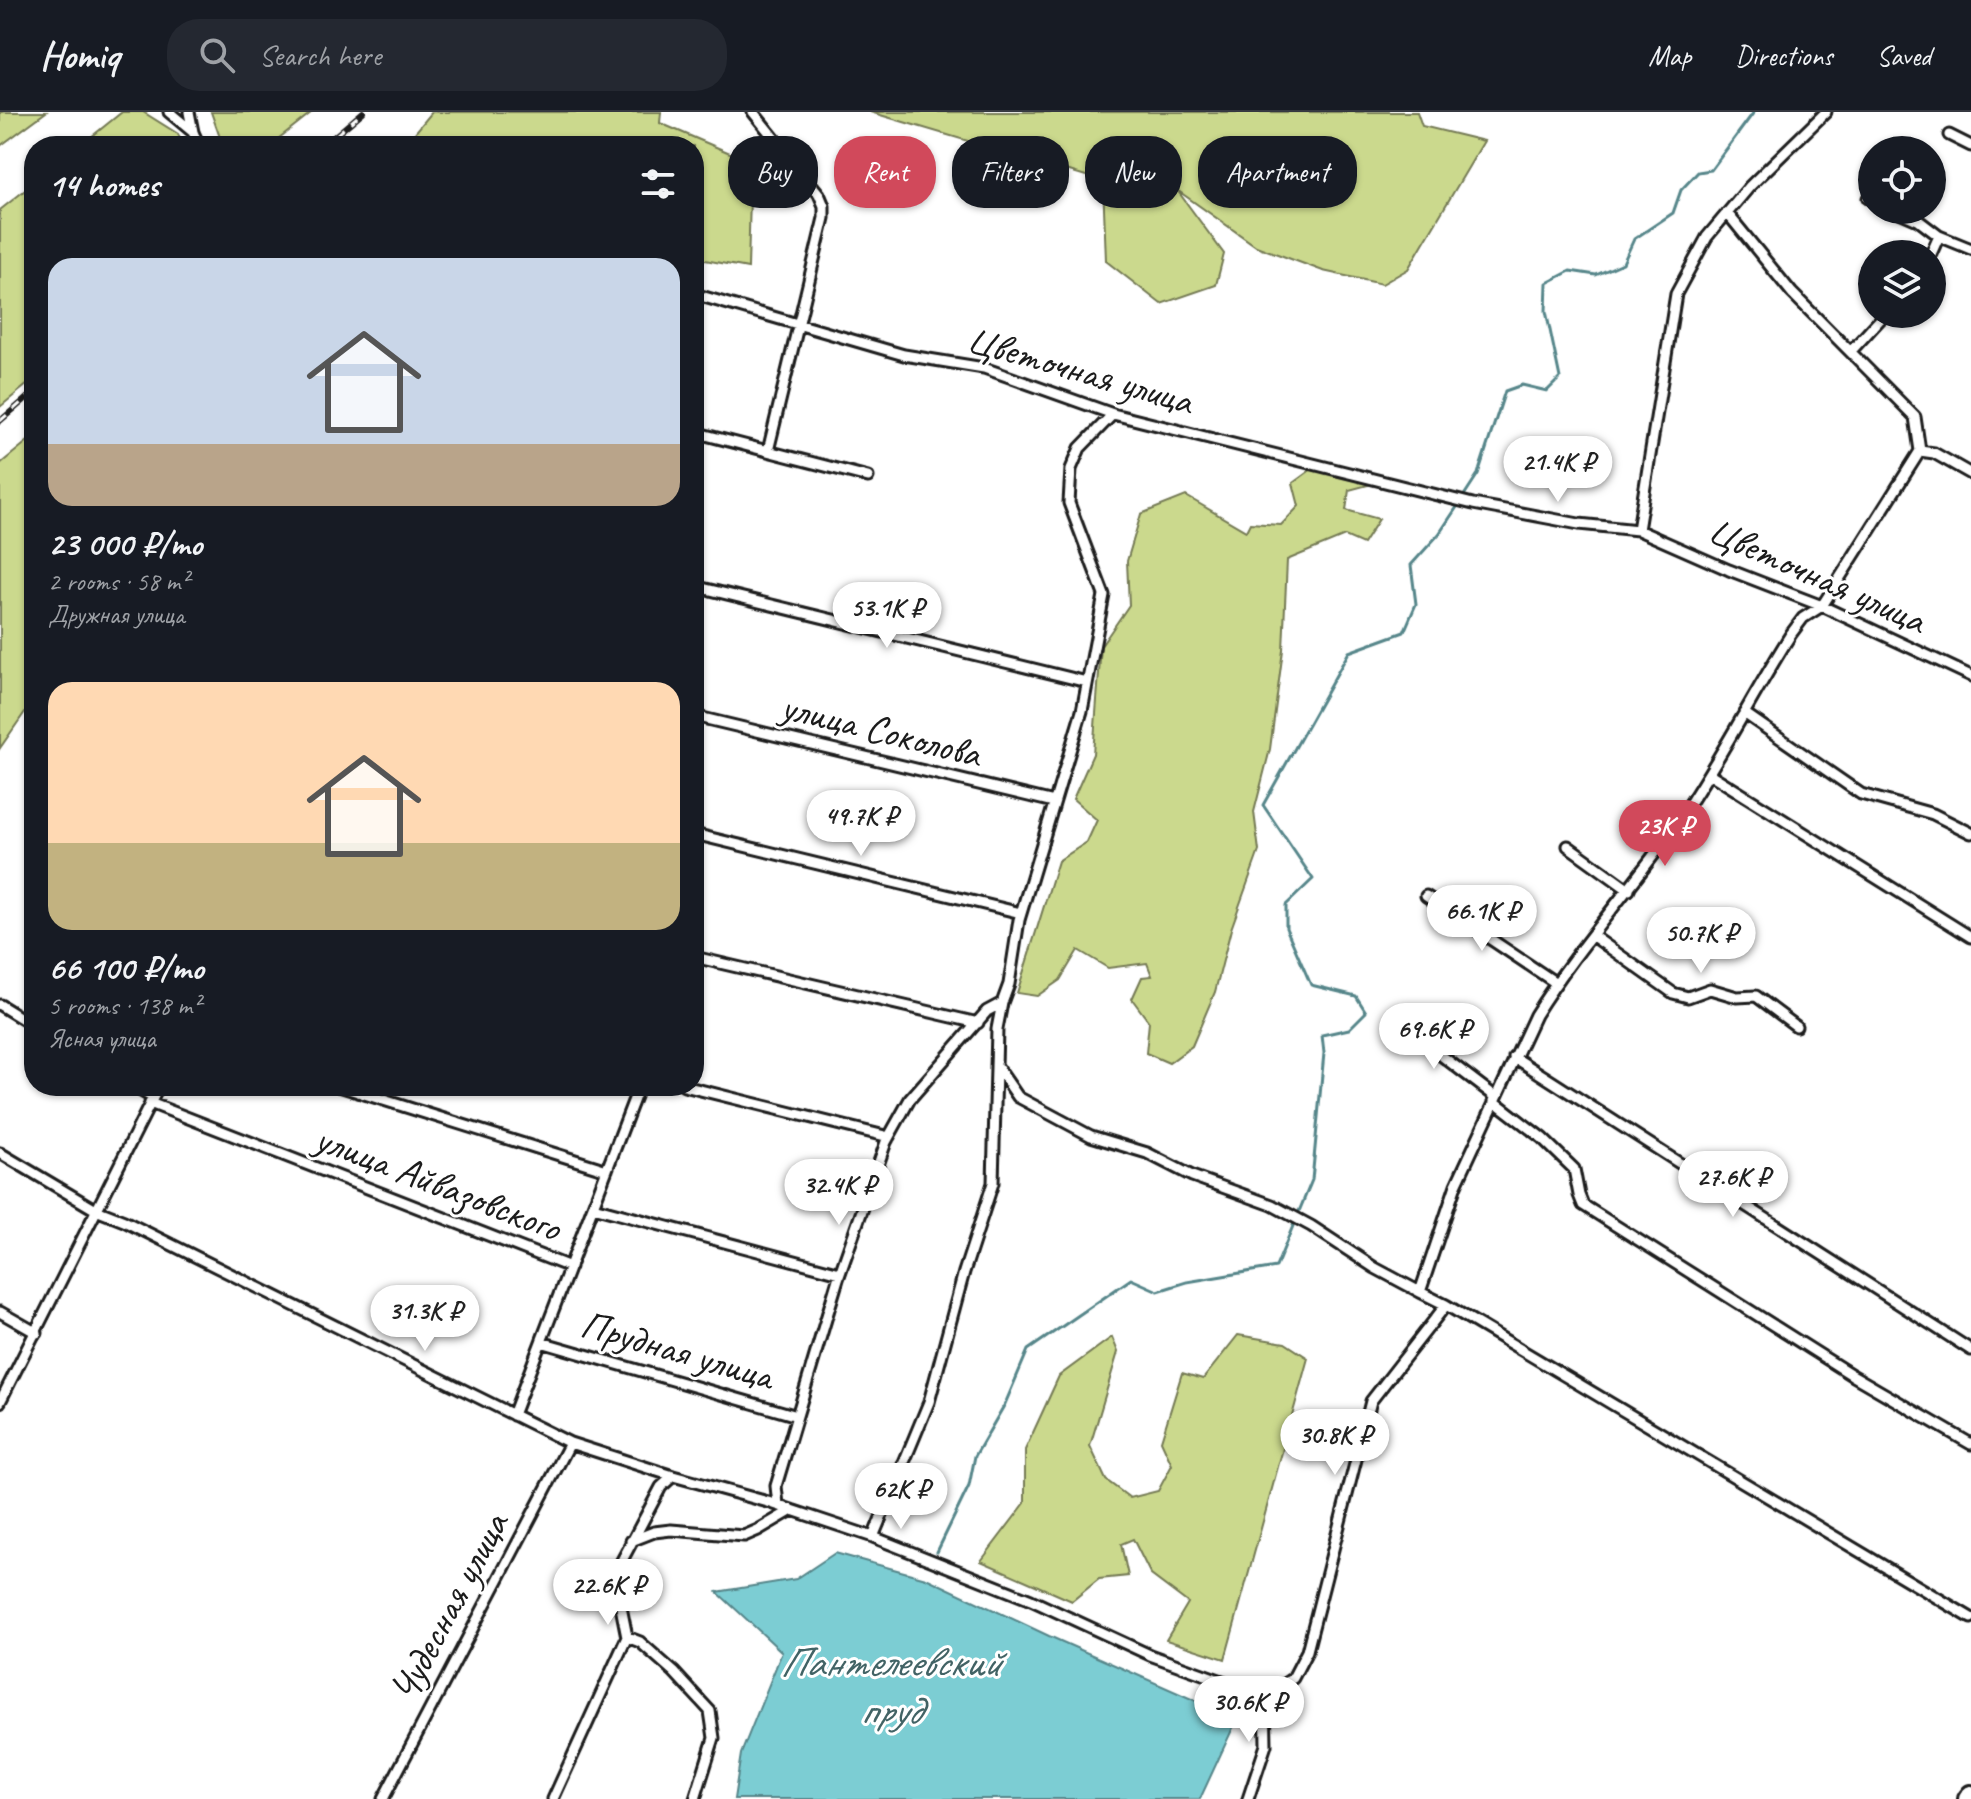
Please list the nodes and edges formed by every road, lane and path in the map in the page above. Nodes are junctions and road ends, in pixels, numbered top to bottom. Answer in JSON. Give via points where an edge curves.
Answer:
{"nodes":[{"id":1,"x":169,"y":112,"type":"edge"},
{"id":2,"x":189,"y":112,"type":"edge"},
{"id":3,"x":753,"y":112,"type":"edge"},
{"id":4,"x":1826,"y":112,"type":"edge"},
{"id":5,"x":193,"y":132,"type":"junction"},
{"id":6,"x":1949,"y":135,"type":"dead end"},
{"id":7,"x":195,"y":136,"type":"edge"},
{"id":8,"x":1971,"y":146,"type":"edge"},
{"id":9,"x":1727,"y":213,"type":"junction"},
{"id":10,"x":1923,"y":224,"type":"edge"},
{"id":11,"x":1939,"y":236,"type":"junction"},
{"id":12,"x":1937,"y":240,"type":"edge"},
{"id":13,"x":1971,"y":249,"type":"edge"},
{"id":14,"x":704,"y":297,"type":"edge"},
{"id":15,"x":798,"y":324,"type":"junction"},
{"id":16,"x":1872,"y":328,"type":"edge"},
{"id":17,"x":1851,"y":351,"type":"junction"},
{"id":18,"x":1113,"y":414,"type":"junction"},
{"id":19,"x":704,"y":435,"type":"edge"},
{"id":20,"x":768,"y":451,"type":"junction"},
{"id":21,"x":1920,"y":451,"type":"junction"},
{"id":22,"x":1971,"y":474,"type":"edge"},
{"id":23,"x":868,"y":477,"type":"dead end"},
{"id":24,"x":1638,"y":530,"type":"junction"},
{"id":25,"x":704,"y":588,"type":"edge"},
{"id":26,"x":1822,"y":606,"type":"junction"},
{"id":27,"x":1971,"y":676,"type":"edge"},
{"id":28,"x":1087,"y":682,"type":"junction"},
{"id":29,"x":1744,"y":713,"type":"junction"},
{"id":30,"x":704,"y":718,"type":"edge"},
{"id":31,"x":1710,"y":774,"type":"junction"},
{"id":32,"x":1054,"y":802,"type":"junction"},
{"id":33,"x":1971,"y":833,"type":"edge"},
{"id":34,"x":704,"y":836,"type":"edge"},
{"id":35,"x":1568,"y":846,"type":"dead end"},
{"id":36,"x":1629,"y":890,"type":"junction"},
{"id":37,"x":1426,"y":896,"type":"dead end"},
{"id":38,"x":1021,"y":913,"type":"junction"},
{"id":39,"x":1593,"y":936,"type":"junction"},
{"id":40,"x":1971,"y":937,"type":"edge"},
{"id":41,"x":704,"y":959,"type":"edge"},
{"id":42,"x":1556,"y":983,"type":"junction"},
{"id":43,"x":1002,"y":1003,"type":"junction"},
{"id":44,"x":0,"y":1005,"type":"edge"},
{"id":45,"x":1392,"y":1018,"type":"dead end"},
{"id":46,"x":24,"y":1020,"type":"edge"},
{"id":47,"x":978,"y":1023,"type":"junction"},
{"id":48,"x":1796,"y":1026,"type":"dead end"},
{"id":49,"x":1514,"y":1057,"type":"junction"},
{"id":50,"x":996,"y":1065,"type":"junction"},
{"id":51,"x":704,"y":1091,"type":"edge"},
{"id":52,"x":146,"y":1096,"type":"edge"},
{"id":53,"x":153,"y":1096,"type":"edge"},
{"id":54,"x":371,"y":1096,"type":"edge"},
{"id":55,"x":635,"y":1096,"type":"edge"},
{"id":56,"x":1495,"y":1099,"type":"junction"},
{"id":57,"x":151,"y":1100,"type":"junction"},
{"id":58,"x":889,"y":1137,"type":"junction"},
{"id":59,"x":0,"y":1153,"type":"edge"},
{"id":60,"x":607,"y":1170,"type":"junction"},
{"id":61,"x":593,"y":1207,"type":"junction"},
{"id":62,"x":96,"y":1210,"type":"junction"},
{"id":63,"x":570,"y":1267,"type":"junction"},
{"id":64,"x":840,"y":1273,"type":"junction"},
{"id":65,"x":1420,"y":1292,"type":"junction"},
{"id":66,"x":1446,"y":1305,"type":"junction"},
{"id":67,"x":0,"y":1312,"type":"edge"},
{"id":68,"x":37,"y":1333,"type":"junction"},
{"id":69,"x":541,"y":1342,"type":"junction"},
{"id":70,"x":1971,"y":1350,"type":"edge"},
{"id":71,"x":0,"y":1402,"type":"edge"},
{"id":72,"x":513,"y":1415,"type":"junction"},
{"id":73,"x":797,"y":1416,"type":"junction"},
{"id":74,"x":570,"y":1443,"type":"junction"},
{"id":75,"x":1971,"y":1444,"type":"edge"},
{"id":76,"x":673,"y":1476,"type":"junction"},
{"id":77,"x":778,"y":1505,"type":"junction"},
{"id":78,"x":792,"y":1510,"type":"junction"},
{"id":79,"x":873,"y":1537,"type":"junction"},
{"id":80,"x":631,"y":1541,"type":"junction"},
{"id":81,"x":1971,"y":1618,"type":"edge"},
{"id":82,"x":627,"y":1637,"type":"junction"},
{"id":83,"x":1265,"y":1691,"type":"junction"},
{"id":84,"x":383,"y":1799,"type":"edge"},
{"id":85,"x":553,"y":1799,"type":"edge"},
{"id":86,"x":695,"y":1799,"type":"edge"},
{"id":87,"x":1248,"y":1799,"type":"edge"}],
"edges":[{"from":1,"to":5,"type":"street"},
{"from":2,"to":5,"type":"street"},
{"from":3,"to":15,"type":"street","via":[[824,206]]},
{"from":4,"to":9,"type":"street"},
{"from":5,"to":7,"type":"street"},
{"from":6,"to":8,"type":"street"},
{"from":9,"to":17,"type":"street","via":[[1792,293]]},
{"from":9,"to":24,"type":"street","via":[[1707,237],[1676,294]]},
{"from":10,"to":11,"type":"street"},
{"from":11,"to":12,"type":"street"},
{"from":11,"to":13,"type":"street"},
{"from":14,"to":15,"type":"street","name":"Цветочная улица"},
{"from":15,"to":18,"type":"street","name":"Цветочная улица","via":[[904,355],[984,368]]},
{"from":15,"to":20,"type":"street"},
{"from":16,"to":17,"type":"street"},
{"from":17,"to":21,"type":"street","via":[[1915,417]]},
{"from":18,"to":24,"type":"street","name":"Цветочная улица","via":[[1473,504]]},
{"from":18,"to":28,"type":"street","via":[[1080,448],[1071,469],[1069,503],[1104,595]]},
{"from":19,"to":20,"type":"street"},
{"from":20,"to":23,"type":"street"},
{"from":21,"to":22,"type":"street"},
{"from":21,"to":26,"type":"street"},
{"from":24,"to":26,"type":"street","name":"Цветочная улица"},
{"from":25,"to":28,"type":"street"},
{"from":26,"to":27,"type":"street","name":"Цветочная улица"},
{"from":26,"to":29,"type":"street","via":[[1791,634]]},
{"from":28,"to":32,"type":"street"},
{"from":29,"to":31,"type":"street"},
{"from":29,"to":33,"type":"street","via":[[1861,794],[1933,814]]},
{"from":30,"to":32,"type":"street","name":"улица Соколова"},
{"from":31,"to":36,"type":"street"},
{"from":31,"to":40,"type":"street"},
{"from":32,"to":38,"type":"street"},
{"from":34,"to":38,"type":"street"},
{"from":35,"to":36,"type":"street"},
{"from":36,"to":39,"type":"street"},
{"from":37,"to":42,"type":"street"},
{"from":38,"to":43,"type":"street"},
{"from":39,"to":42,"type":"street"},
{"from":39,"to":48,"type":"street","via":[[1673,993],[1688,997],[1710,989],[1756,996]]},
{"from":41,"to":47,"type":"street"},
{"from":42,"to":49,"type":"street"},
{"from":43,"to":47,"type":"street"},
{"from":43,"to":50,"type":"street"},
{"from":44,"to":46,"type":"street"},
{"from":45,"to":56,"type":"street"},
{"from":47,"to":58,"type":"street","via":[[910,1099]]},
{"from":49,"to":56,"type":"street"},
{"from":49,"to":70,"type":"street"},
{"from":50,"to":65,"type":"street","via":[[1018,1097],[1091,1136],[1147,1153],[1272,1205]]},
{"from":50,"to":79,"type":"street","via":[[993,1183],[929,1402]]},
{"from":51,"to":58,"type":"street"},
{"from":52,"to":57,"type":"street","name":"улица Айвазовского"},
{"from":53,"to":57,"type":"street"},
{"from":54,"to":60,"type":"street"},
{"from":55,"to":60,"type":"street"},
{"from":56,"to":65,"type":"street","via":[[1456,1185]]},
{"from":56,"to":75,"type":"street","via":[[1574,1169],[1583,1205]]},
{"from":57,"to":62,"type":"street"},
{"from":57,"to":63,"type":"street","name":"улица Айвазовского"},
{"from":58,"to":64,"type":"street"},
{"from":59,"to":62,"type":"street"},
{"from":60,"to":61,"type":"street"},
{"from":61,"to":63,"type":"street"},
{"from":61,"to":64,"type":"street"},
{"from":62,"to":68,"type":"street"},
{"from":62,"to":72,"type":"street"},
{"from":63,"to":69,"type":"street"},
{"from":64,"to":73,"type":"street"},
{"from":65,"to":66,"type":"street"},
{"from":66,"to":81,"type":"street"},
{"from":66,"to":83,"type":"street","via":[[1371,1401],[1307,1651],[1293,1678]]},
{"from":67,"to":68,"type":"street"},
{"from":68,"to":71,"type":"street"},
{"from":69,"to":72,"type":"street"},
{"from":69,"to":73,"type":"street","name":"Прудная улица"},
{"from":72,"to":74,"type":"street"},
{"from":73,"to":77,"type":"street","via":[[776,1486]]},
{"from":74,"to":76,"type":"street"},
{"from":74,"to":84,"type":"street","name":"Чудесная улица"},
{"from":76,"to":77,"type":"street"},
{"from":76,"to":80,"type":"street","via":[[661,1487]]},
{"from":77,"to":78,"type":"street"},
{"from":78,"to":79,"type":"street"},
{"from":78,"to":80,"type":"street","via":[[744,1536],[671,1530]]},
{"from":79,"to":83,"type":"street","via":[[1150,1655]]},
{"from":80,"to":82,"type":"street","via":[[618,1568]]},
{"from":82,"to":85,"type":"street"},
{"from":82,"to":86,"type":"street","via":[[674,1672],[710,1711],[714,1738]]},
{"from":83,"to":87,"type":"street","via":[[1266,1745]]}]}
